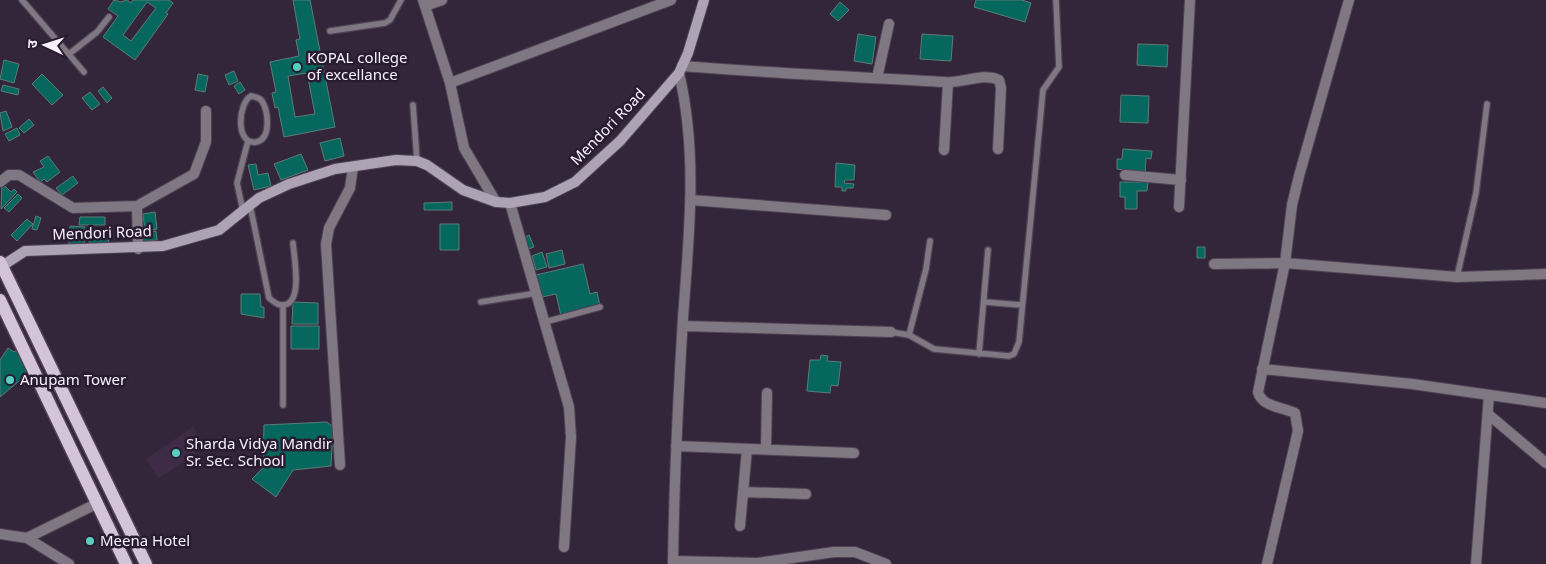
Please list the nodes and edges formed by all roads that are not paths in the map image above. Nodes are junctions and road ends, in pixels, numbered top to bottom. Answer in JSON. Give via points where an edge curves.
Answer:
{"nodes":[{"id":1,"x":22,"y":0,"type":"edge"},
{"id":2,"x":402,"y":0,"type":"edge"},
{"id":3,"x":442,"y":0,"type":"edge"},
{"id":4,"x":671,"y":0,"type":"edge"},
{"id":5,"x":704,"y":0,"type":"edge"},
{"id":6,"x":1056,"y":0,"type":"edge"},
{"id":7,"x":1190,"y":0,"type":"edge"},
{"id":8,"x":1349,"y":0,"type":"edge"},
{"id":9,"x":424,"y":3,"type":"edge"},
{"id":10,"x":109,"y":17,"type":"dead end"},
{"id":11,"x":890,"y":24,"type":"dead end"},
{"id":12,"x":330,"y":31,"type":"dead end"},
{"id":13,"x":69,"y":54,"type":"junction"},
{"id":14,"x":681,"y":69,"type":"junction"},
{"id":15,"x":84,"y":72,"type":"dead end"},
{"id":16,"x":877,"y":78,"type":"junction"},
{"id":17,"x":450,"y":83,"type":"junction"},
{"id":18,"x":948,"y":83,"type":"junction"},
{"id":19,"x":1487,"y":104,"type":"dead end"},
{"id":20,"x":413,"y":105,"type":"dead end"},
{"id":21,"x":206,"y":111,"type":"dead end"},
{"id":22,"x":248,"y":141,"type":"junction"},
{"id":23,"x":998,"y":149,"type":"dead end"},
{"id":24,"x":944,"y":150,"type":"dead end"},
{"id":25,"x":417,"y":161,"type":"junction"},
{"id":26,"x":353,"y":167,"type":"junction"},
{"id":27,"x":1125,"y":176,"type":"dead end"},
{"id":28,"x":1181,"y":180,"type":"junction"},
{"id":29,"x":0,"y":182,"type":"edge"},
{"id":30,"x":691,"y":200,"type":"junction"},
{"id":31,"x":496,"y":202,"type":"junction"},
{"id":32,"x":510,"y":202,"type":"junction"},
{"id":33,"x":137,"y":206,"type":"junction"},
{"id":34,"x":1180,"y":207,"type":"dead end"},
{"id":35,"x":247,"y":208,"type":"junction"},
{"id":36,"x":886,"y":215,"type":"dead end"},
{"id":37,"x":930,"y":241,"type":"dead end"},
{"id":38,"x":293,"y":243,"type":"dead end"},
{"id":39,"x":138,"y":249,"type":"junction"},
{"id":40,"x":988,"y":250,"type":"dead end"},
{"id":41,"x":1285,"y":263,"type":"junction"},
{"id":42,"x":1,"y":264,"type":"edge"},
{"id":43,"x":1214,"y":264,"type":"dead end"},
{"id":44,"x":1546,"y":274,"type":"edge"},
{"id":45,"x":1456,"y":278,"type":"junction"},
{"id":46,"x":536,"y":293,"type":"junction"},
{"id":47,"x":0,"y":300,"type":"edge"},
{"id":48,"x":481,"y":302,"type":"dead end"},
{"id":49,"x":985,"y":302,"type":"junction"},
{"id":50,"x":283,"y":305,"type":"junction"},
{"id":51,"x":1022,"y":305,"type":"junction"},
{"id":52,"x":600,"y":307,"type":"dead end"},
{"id":53,"x":545,"y":322,"type":"junction"},
{"id":54,"x":683,"y":326,"type":"junction"},
{"id":55,"x":891,"y":332,"type":"joint"},
{"id":56,"x":909,"y":335,"type":"junction"},
{"id":57,"x":979,"y":354,"type":"junction"},
{"id":58,"x":1262,"y":369,"type":"junction"},
{"id":59,"x":767,"y":393,"type":"dead end"},
{"id":60,"x":1489,"y":395,"type":"junction"},
{"id":61,"x":1546,"y":403,"type":"edge"},
{"id":62,"x":283,"y":405,"type":"dead end"},
{"id":63,"x":1488,"y":414,"type":"junction"},
{"id":64,"x":86,"y":436,"type":"junction"},
{"id":65,"x":69,"y":446,"type":"junction"},
{"id":66,"x":676,"y":446,"type":"junction"},
{"id":67,"x":747,"y":449,"type":"junction"},
{"id":68,"x":766,"y":450,"type":"junction"},
{"id":69,"x":854,"y":453,"type":"dead end"},
{"id":70,"x":1546,"y":463,"type":"edge"},
{"id":71,"x":340,"y":465,"type":"dead end"},
{"id":72,"x":104,"y":474,"type":"junction"},
{"id":73,"x":86,"y":482,"type":"junction"},
{"id":74,"x":743,"y":492,"type":"junction"},
{"id":75,"x":806,"y":494,"type":"dead end"},
{"id":76,"x":96,"y":504,"type":"junction"},
{"id":77,"x":740,"y":526,"type":"dead end"},
{"id":78,"x":0,"y":534,"type":"edge"},
{"id":79,"x":27,"y":538,"type":"junction"},
{"id":80,"x":564,"y":547,"type":"dead end"},
{"id":81,"x":674,"y":563,"type":"edge"},
{"id":82,"x":69,"y":564,"type":"edge"},
{"id":83,"x":126,"y":564,"type":"edge"},
{"id":84,"x":146,"y":564,"type":"edge"},
{"id":85,"x":886,"y":564,"type":"edge"},
{"id":86,"x":1267,"y":564,"type":"edge"},
{"id":87,"x":1476,"y":564,"type":"edge"}],
"edges":[{"from":1,"to":13,"type":"lane"},
{"from":2,"to":12,"type":"lane","via":[[386,23]]},
{"from":3,"to":9,"type":"street"},
{"from":4,"to":17,"type":"street"},
{"from":5,"to":14,"type":"main road","name":"Mendori Road"},
{"from":6,"to":51,"type":"lane","via":[[1059,67],[1042,90]]},
{"from":7,"to":28,"type":"street"},
{"from":8,"to":41,"type":"street","via":[[1299,176]]},
{"from":9,"to":17,"type":"street"},
{"from":10,"to":13,"type":"lane","via":[[97,32]]},
{"from":11,"to":16,"type":"street"},
{"from":13,"to":15,"type":"lane"},
{"from":14,"to":16,"type":"street"},
{"from":14,"to":30,"type":"street","via":[[689,128]]},
{"from":14,"to":32,"type":"main road","name":"Mendori Road","via":[[620,140],[576,182],[545,197]]},
{"from":16,"to":18,"type":"street"},
{"from":17,"to":31,"type":"street","via":[[464,148]]},
{"from":18,"to":23,"type":"street","via":[[992,76],[999,80]]},
{"from":18,"to":24,"type":"street"},
{"from":19,"to":45,"type":"lane","via":[[1476,193]]},
{"from":20,"to":25,"type":"lane"},
{"from":21,"to":33,"type":"street","via":[[206,142],[194,174]]},
{"from":22,"to":22,"type":"lane","via":[[241,129],[243,104],[251,96],[258,97],[264,109],[266,134],[258,142]]},
{"from":22,"to":35,"type":"lane","via":[[237,183]]},
{"from":25,"to":26,"type":"main road","name":"Mendori Road","via":[[396,160]]},
{"from":25,"to":31,"type":"main road","name":"Mendori Road","via":[[438,171],[463,190]]},
{"from":26,"to":35,"type":"main road","name":"Mendori Road","via":[[323,172],[289,184],[259,198]]},
{"from":26,"to":71,"type":"street","via":[[350,188],[329,228],[326,244]]},
{"from":27,"to":28,"type":"street"},
{"from":28,"to":34,"type":"street"},
{"from":29,"to":33,"type":"street","via":[[9,175],[19,175],[73,208]]},
{"from":30,"to":36,"type":"street"},
{"from":30,"to":54,"type":"street"},
{"from":31,"to":32,"type":"main road","name":"Mendori Road"},
{"from":32,"to":46,"type":"street"},
{"from":33,"to":39,"type":"street"},
{"from":35,"to":39,"type":"main road","name":"Mendori Road","via":[[219,230],[163,246]]},
{"from":35,"to":50,"type":"lane","via":[[270,298],[275,304]]},
{"from":37,"to":56,"type":"lane"},
{"from":38,"to":50,"type":"lane","via":[[296,295],[290,303]]},
{"from":39,"to":42,"type":"main road","name":"Mendori Road","via":[[25,251]]},
{"from":40,"to":49,"type":"lane"},
{"from":41,"to":43,"type":"street"},
{"from":41,"to":45,"type":"street"},
{"from":41,"to":58,"type":"street"},
{"from":42,"to":64,"type":"main road"},
{"from":44,"to":45,"type":"street"},
{"from":46,"to":48,"type":"lane"},
{"from":46,"to":53,"type":"street"},
{"from":47,"to":65,"type":"main road"},
{"from":49,"to":51,"type":"lane"},
{"from":49,"to":57,"type":"lane"},
{"from":50,"to":62,"type":"lane"},
{"from":51,"to":57,"type":"lane","via":[[1018,348],[1014,354]]},
{"from":52,"to":53,"type":"lane"},
{"from":53,"to":80,"type":"street","via":[[571,420]]},
{"from":54,"to":55,"type":"street"},
{"from":54,"to":66,"type":"street"},
{"from":55,"to":56,"type":"lane"},
{"from":56,"to":57,"type":"lane","via":[[934,348]]},
{"from":58,"to":60,"type":"street"},
{"from":58,"to":86,"type":"street","via":[[1260,398],[1295,413],[1298,421]]},
{"from":59,"to":68,"type":"street"},
{"from":60,"to":61,"type":"street"},
{"from":60,"to":63,"type":"street"},
{"from":63,"to":70,"type":"street"},
{"from":63,"to":87,"type":"street"},
{"from":64,"to":65,"type":"main road"},
{"from":64,"to":72,"type":"main road"},
{"from":65,"to":73,"type":"main road"},
{"from":66,"to":67,"type":"street"},
{"from":66,"to":81,"type":"street"},
{"from":67,"to":68,"type":"street"},
{"from":67,"to":74,"type":"street"},
{"from":68,"to":69,"type":"street"},
{"from":72,"to":73,"type":"main road"},
{"from":72,"to":84,"type":"main road"},
{"from":73,"to":76,"type":"main road"},
{"from":74,"to":75,"type":"street"},
{"from":74,"to":77,"type":"street"},
{"from":76,"to":79,"type":"street"},
{"from":76,"to":83,"type":"main road"},
{"from":78,"to":79,"type":"street"},
{"from":79,"to":82,"type":"street"},
{"from":81,"to":85,"type":"street","via":[[758,563],[855,552]]}]}
